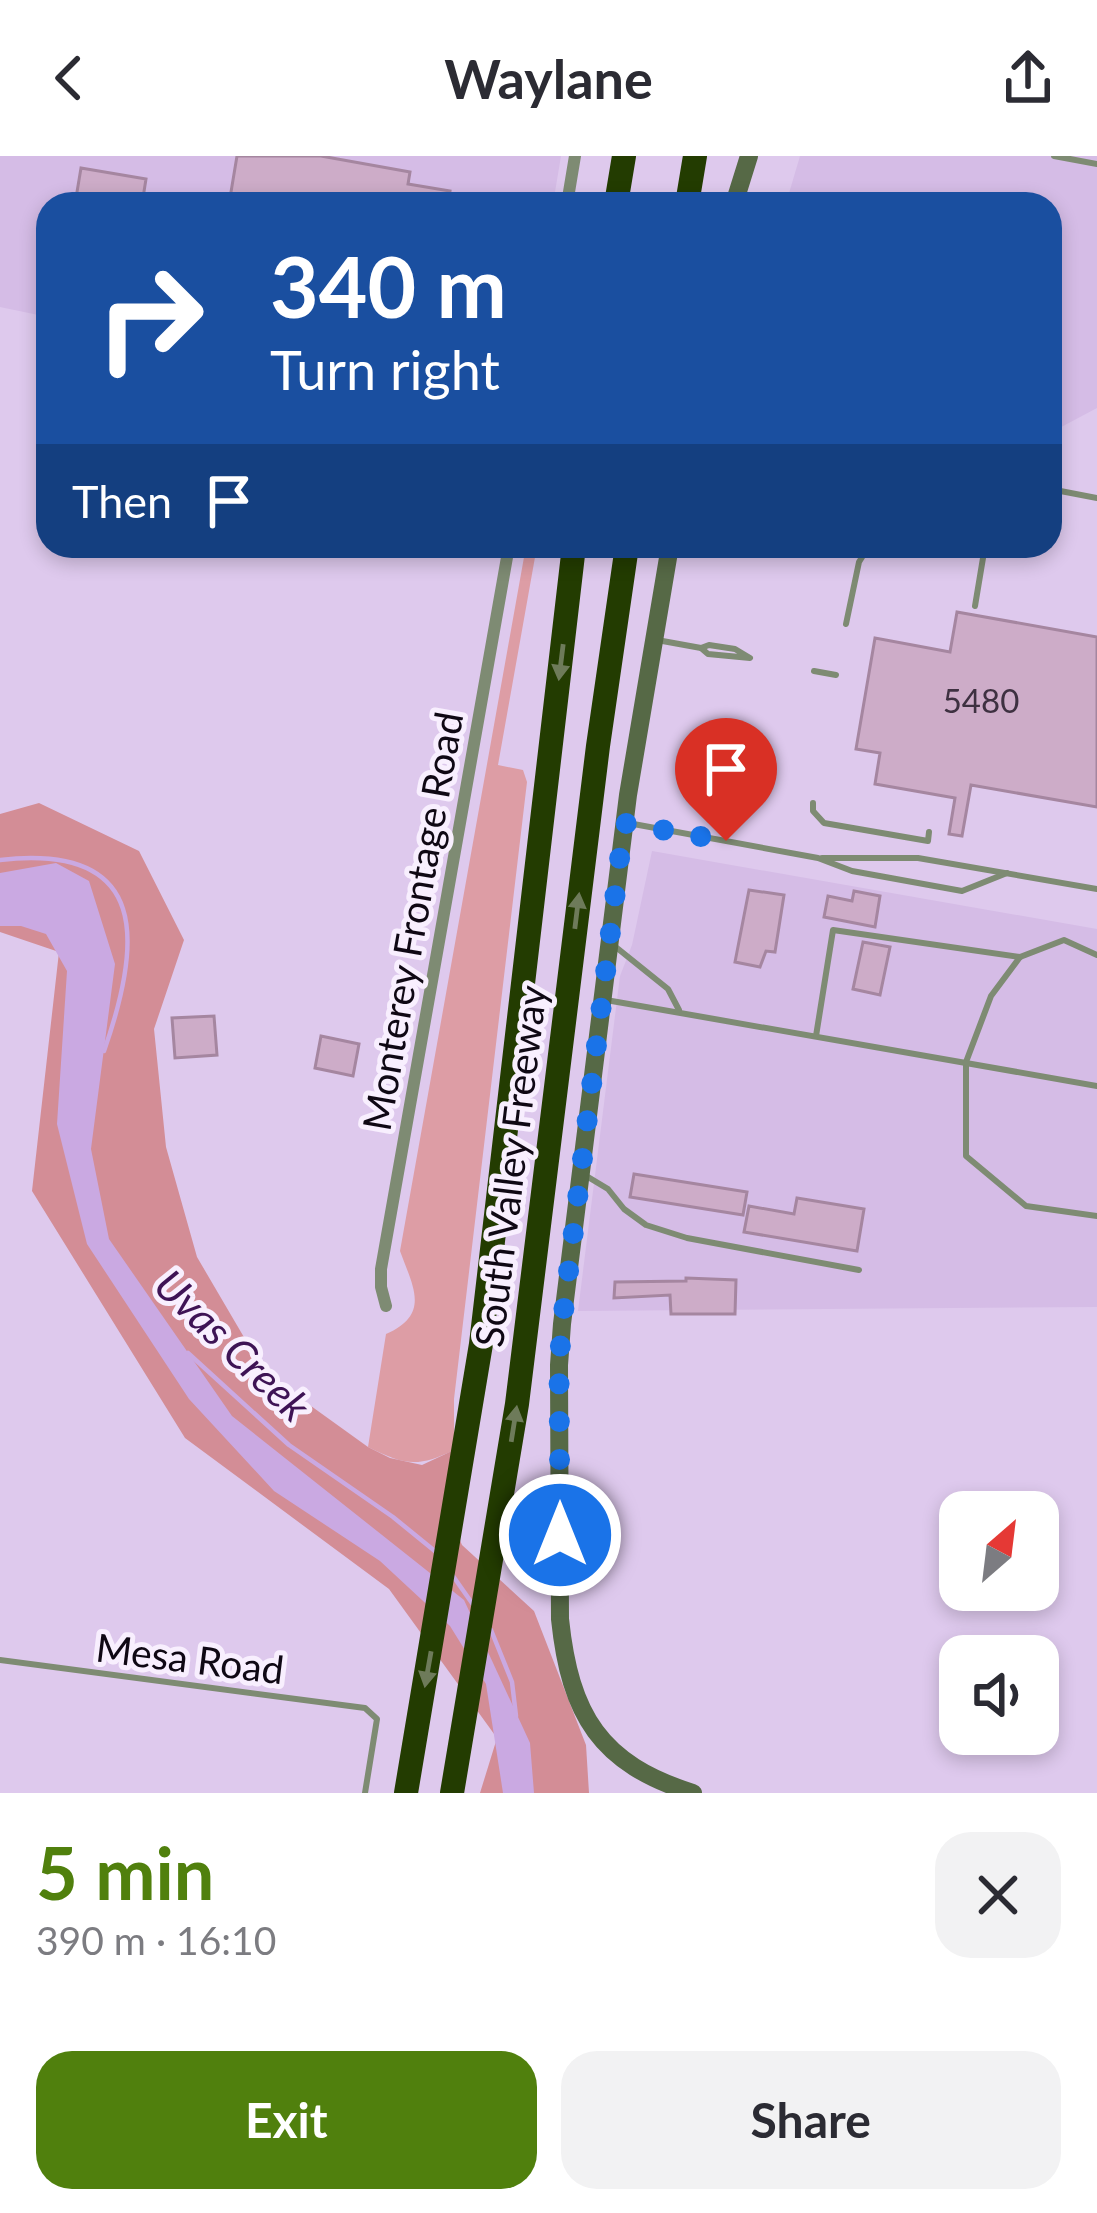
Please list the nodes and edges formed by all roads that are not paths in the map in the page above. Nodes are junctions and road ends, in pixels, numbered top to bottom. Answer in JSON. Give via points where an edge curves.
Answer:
{"nodes":[{"id":1,"x":575,"y":156,"type":"edge"},
{"id":2,"x":624,"y":156,"type":"edge"},
{"id":3,"x":695,"y":156,"type":"edge"},
{"id":4,"x":749,"y":156,"type":"edge"},
{"id":5,"x":1054,"y":156,"type":"edge"},
{"id":6,"x":1097,"y":164,"type":"edge"},
{"id":7,"x":569,"y":192,"type":"edge"},
{"id":8,"x":618,"y":192,"type":"edge"},
{"id":9,"x":689,"y":192,"type":"edge"},
{"id":10,"x":738,"y":192,"type":"edge"},
{"id":11,"x":1062,"y":491,"type":"edge"},
{"id":12,"x":1097,"y":498,"type":"edge"},
{"id":13,"x":507,"y":558,"type":"edge"},
{"id":14,"x":573,"y":558,"type":"edge"},
{"id":15,"x":625,"y":558,"type":"edge"},
{"id":16,"x":668,"y":558,"type":"edge"},
{"id":17,"x":862,"y":558,"type":"edge"},
{"id":18,"x":983,"y":558,"type":"edge"},
{"id":19,"x":975,"y":606,"type":"dead end"},
{"id":20,"x":846,"y":624,"type":"dead end"},
{"id":21,"x":653,"y":640,"type":"junction"},
{"id":22,"x":700,"y":648,"type":"junction"},
{"id":23,"x":814,"y":671,"type":"dead end"},
{"id":24,"x":836,"y":675,"type":"dead end"},
{"id":25,"x":813,"y":803,"type":"dead end"},
{"id":26,"x":624,"y":823,"type":"junction"},
{"id":27,"x":929,"y":832,"type":"dead end"},
{"id":28,"x":818,"y":858,"type":"junction"},
{"id":29,"x":1006,"y":873,"type":"junction"},
{"id":30,"x":1097,"y":889,"type":"edge"},
{"id":31,"x":609,"y":942,"type":"junction"},
{"id":32,"x":1097,"y":955,"type":"edge"},
{"id":33,"x":1020,"y":957,"type":"junction"},
{"id":34,"x":602,"y":1000,"type":"junction"},
{"id":35,"x":680,"y":1012,"type":"junction"},
{"id":36,"x":816,"y":1036,"type":"junction"},
{"id":37,"x":966,"y":1062,"type":"junction"},
{"id":38,"x":1097,"y":1086,"type":"edge"},
{"id":39,"x":580,"y":1172,"type":"junction"},
{"id":40,"x":1097,"y":1216,"type":"edge"},
{"id":41,"x":859,"y":1270,"type":"dead end"},
{"id":42,"x":386,"y":1306,"type":"dead end"},
{"id":43,"x":0,"y":1660,"type":"edge"},
{"id":44,"x":365,"y":1793,"type":"edge"},
{"id":45,"x":406,"y":1793,"type":"edge"},
{"id":46,"x":452,"y":1793,"type":"edge"},
{"id":47,"x":693,"y":1793,"type":"edge"}],
"edges":[{"from":1,"to":7,"type":"street"},
{"from":2,"to":8,"type":"highway"},
{"from":3,"to":9,"type":"highway"},
{"from":4,"to":10,"type":"main road"},
{"from":5,"to":6,"type":"lane"},
{"from":11,"to":12,"type":"lane"},
{"from":13,"to":42,"type":"street","name":"Monterey Frontage Road","via":[[381,1269]]},
{"from":14,"to":45,"type":"highway","name":"South Valley Freeway","one_way":true,"via":[[481,1343]]},
{"from":46,"to":15,"type":"highway","name":"South Valley Freeway","one_way":true,"via":[[520,1383]]},
{"from":16,"to":21,"type":"main road"},
{"from":17,"to":20,"type":"lane"},
{"from":18,"to":19,"type":"lane"},
{"from":21,"to":22,"type":"lane"},
{"from":21,"to":26,"type":"main road"},
{"from":22,"to":22,"type":"lane","via":[[707,654],[750,658],[735,649]]},
{"from":23,"to":24,"type":"lane"},
{"from":25,"to":27,"type":"lane","via":[[824,823],[928,842]]},
{"from":26,"to":28,"type":"lane"},
{"from":26,"to":31,"type":"main road"},
{"from":28,"to":29,"type":"lane","via":[[918,857]]},
{"from":28,"to":29,"type":"lane","via":[[852,872],[962,891]]},
{"from":29,"to":30,"type":"lane"},
{"from":31,"to":34,"type":"main road"},
{"from":31,"to":35,"type":"lane","via":[[668,989]]},
{"from":32,"to":33,"type":"lane","via":[[1064,940]]},
{"from":33,"to":36,"type":"lane","via":[[833,930]]},
{"from":33,"to":37,"type":"lane","via":[[991,996]]},
{"from":34,"to":35,"type":"lane"},
{"from":34,"to":39,"type":"main road"},
{"from":35,"to":36,"type":"lane"},
{"from":36,"to":37,"type":"lane"},
{"from":37,"to":38,"type":"lane"},
{"from":37,"to":40,"type":"lane","via":[[966,1156],[1026,1206]]},
{"from":39,"to":41,"type":"lane","via":[[646,1225]]},
{"from":39,"to":47,"type":"main road","via":[[559,1365],[563,1650],[580,1707],[605,1747],[646,1776]]},
{"from":43,"to":44,"type":"lane","name":"Mesa Road","via":[[372,1711]]}]}
